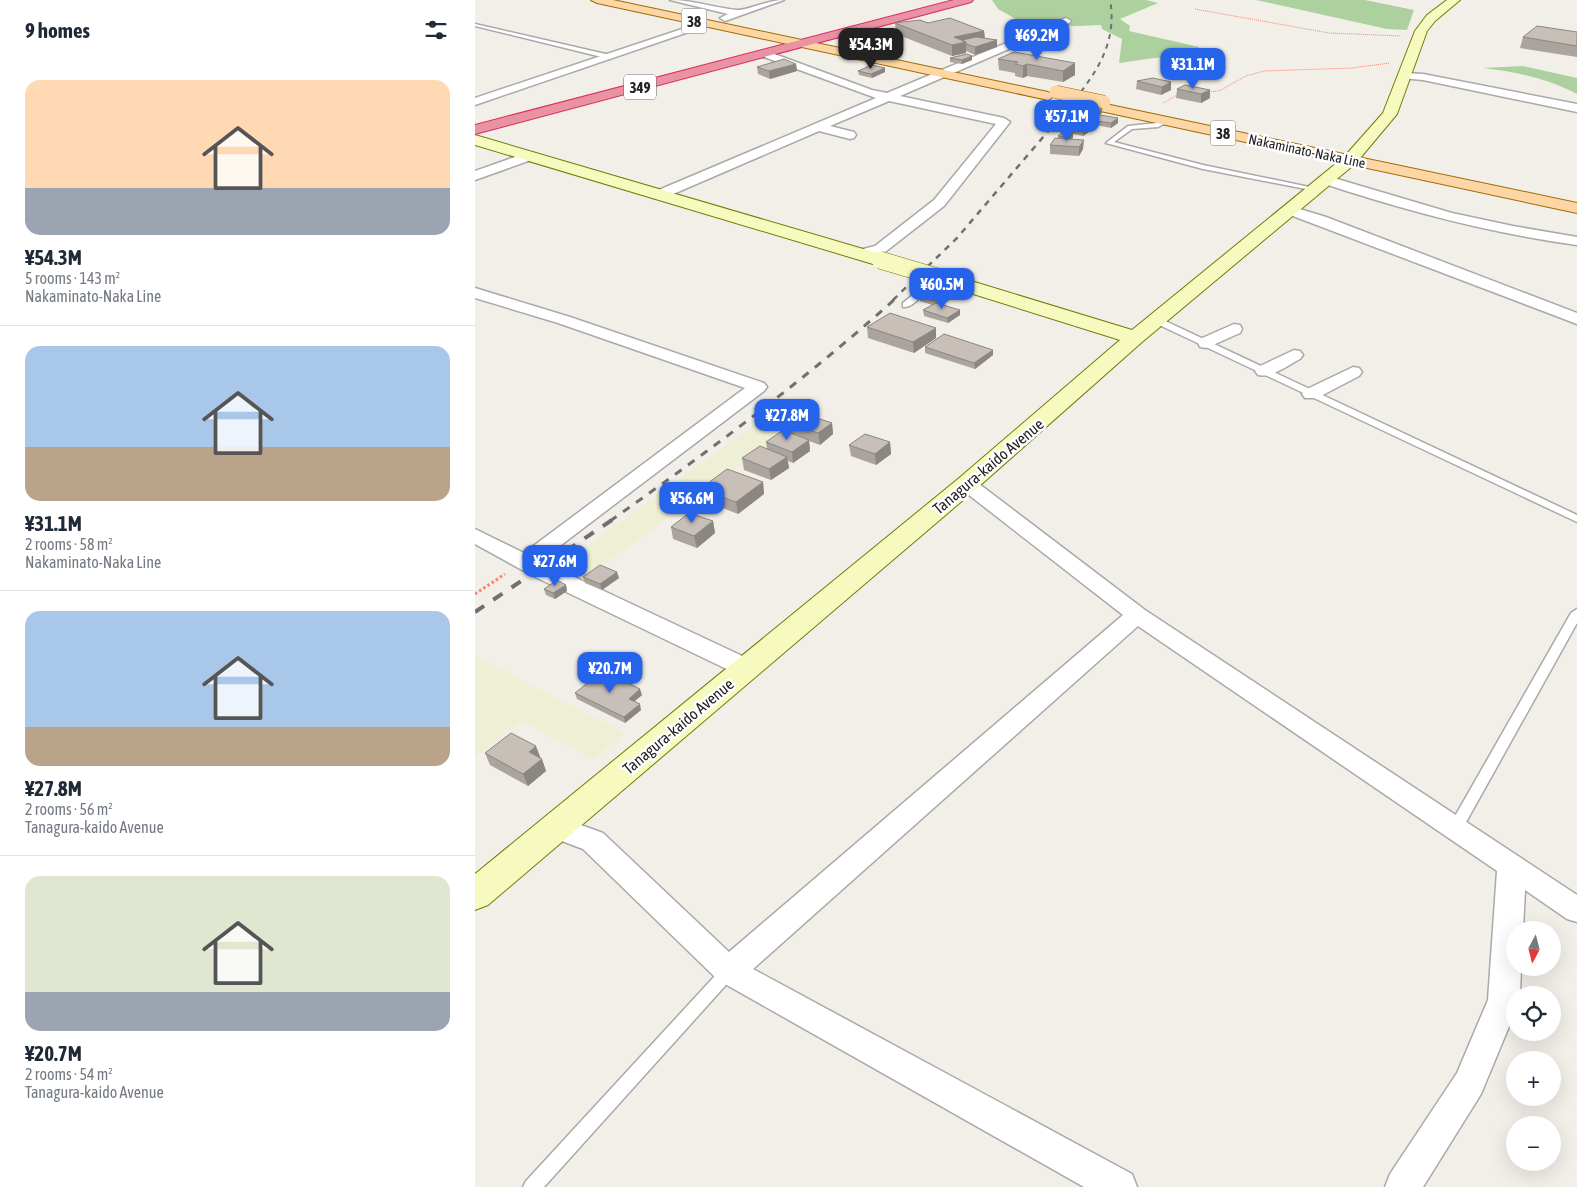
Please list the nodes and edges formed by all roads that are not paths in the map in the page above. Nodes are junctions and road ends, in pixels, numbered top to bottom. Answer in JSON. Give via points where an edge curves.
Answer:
{"nodes":[{"id":1,"x":597,"y":0,"type":"edge"},
{"id":2,"x":620,"y":0,"type":"edge"},
{"id":3,"x":675,"y":0,"type":"edge"},
{"id":4,"x":779,"y":0,"type":"edge"},
{"id":5,"x":950,"y":0,"type":"edge"},
{"id":6,"x":967,"y":0,"type":"edge"},
{"id":7,"x":1454,"y":0,"type":"edge"},
{"id":8,"x":739,"y":13,"type":"junction"},
{"id":9,"x":1066,"y":21,"type":"dead end"},
{"id":10,"x":712,"y":22,"type":"junction"},
{"id":11,"x":475,"y":25,"type":"edge"},
{"id":12,"x":799,"y":41,"type":"junction"},
{"id":13,"x":818,"y":41,"type":"junction"},
{"id":14,"x":765,"y":54,"type":"junction"},
{"id":15,"x":610,"y":57,"type":"junction"},
{"id":16,"x":1407,"y":69,"type":"junction"},
{"id":17,"x":949,"y":72,"type":"junction"},
{"id":18,"x":889,"y":97,"type":"junction"},
{"id":19,"x":475,"y":102,"type":"edge"},
{"id":20,"x":1100,"y":104,"type":"junction"},
{"id":21,"x":1577,"y":108,"type":"edge"},
{"id":22,"x":1166,"y":121,"type":"junction"},
{"id":23,"x":475,"y":125,"type":"edge"},
{"id":24,"x":818,"y":127,"type":"junction"},
{"id":25,"x":475,"y":130,"type":"edge"},
{"id":26,"x":850,"y":134,"type":"dead end"},
{"id":27,"x":475,"y":140,"type":"edge"},
{"id":28,"x":529,"y":156,"type":"junction"},
{"id":29,"x":1353,"y":157,"type":"junction"},
{"id":30,"x":475,"y":176,"type":"edge"},
{"id":31,"x":1321,"y":185,"type":"junction"},
{"id":32,"x":659,"y":194,"type":"junction"},
{"id":33,"x":1577,"y":200,"type":"edge"},
{"id":34,"x":1577,"y":208,"type":"edge"},
{"id":35,"x":1290,"y":210,"type":"junction"},
{"id":36,"x":1577,"y":240,"type":"edge"},
{"id":37,"x":860,"y":254,"type":"junction"},
{"id":38,"x":967,"y":286,"type":"junction"},
{"id":39,"x":475,"y":294,"type":"edge"},
{"id":40,"x":1577,"y":302,"type":"edge"},
{"id":41,"x":906,"y":305,"type":"dead end"},
{"id":42,"x":1558,"y":312,"type":"junction"},
{"id":43,"x":1577,"y":319,"type":"edge"},
{"id":44,"x":1157,"y":320,"type":"junction"},
{"id":45,"x":1234,"y":329,"type":"dead end"},
{"id":46,"x":1135,"y":338,"type":"junction"},
{"id":47,"x":1206,"y":343,"type":"junction"},
{"id":48,"x":1295,"y":355,"type":"dead end"},
{"id":49,"x":1264,"y":371,"type":"junction"},
{"id":50,"x":1353,"y":372,"type":"dead end"},
{"id":51,"x":1311,"y":394,"type":"junction"},
{"id":52,"x":967,"y":484,"type":"junction"},
{"id":53,"x":1577,"y":518,"type":"edge"},
{"id":54,"x":475,"y":535,"type":"edge"},
{"id":55,"x":525,"y":562,"type":"junction"},
{"id":56,"x":1577,"y":613,"type":"edge"},
{"id":57,"x":1137,"y":615,"type":"junction"},
{"id":58,"x":746,"y":668,"type":"junction"},
{"id":59,"x":556,"y":827,"type":"junction"},
{"id":60,"x":1455,"y":830,"type":"junction"},
{"id":61,"x":1512,"y":866,"type":"junction"},
{"id":62,"x":475,"y":895,"type":"edge"},
{"id":63,"x":1577,"y":910,"type":"edge"},
{"id":64,"x":729,"y":971,"type":"junction"},
{"id":65,"x":532,"y":1187,"type":"edge"},
{"id":66,"x":1119,"y":1187,"type":"edge"},
{"id":67,"x":1403,"y":1187,"type":"edge"}],
"edges":[{"from":1,"to":10,"type":"main road","name":"Nakaminato-Naka Line","number":"38"},
{"from":2,"to":10,"type":"main road","name":"Nakaminato-Naka Line","number":"38"},
{"from":3,"to":8,"type":"street"},
{"from":4,"to":8,"type":"street"},
{"from":5,"to":12,"type":"highway","number":"349"},
{"from":6,"to":13,"type":"highway","number":"349"},
{"from":7,"to":16,"type":"street","name":"Tanagura-kaido Avenue","via":[[1431,18],[1419,36]]},
{"from":8,"to":10,"type":"street"},
{"from":9,"to":17,"type":"street"},
{"from":10,"to":12,"type":"main road","name":"Nakaminato-Naka Line","number":"38"},
{"from":10,"to":15,"type":"street"},
{"from":11,"to":15,"type":"lane"},
{"from":12,"to":13,"type":"highway","number":"349"},
{"from":12,"to":14,"type":"highway","number":"349"},
{"from":12,"to":17,"type":"main road","name":"Nakaminato-Naka Line","number":"38"},
{"from":12,"to":23,"type":"highway","number":"349"},
{"from":13,"to":17,"type":"main road","name":"Nakaminato-Naka Line","number":"38"},
{"from":14,"to":18,"type":"street","via":[[869,93]]},
{"from":14,"to":25,"type":"highway","number":"349"},
{"from":15,"to":19,"type":"street"},
{"from":16,"to":21,"type":"street","via":[[1423,77]]},
{"from":16,"to":29,"type":"street","name":"Tanagura-kaido Avenue","via":[[1390,114]]},
{"from":17,"to":18,"type":"street"},
{"from":17,"to":20,"type":"main road","name":"Nakaminato-Naka Line","number":"38"},
{"from":18,"to":24,"type":"street"},
{"from":18,"to":37,"type":"street","via":[[1004,122],[939,203],[880,249]]},
{"from":20,"to":22,"type":"main road","name":"Nakaminato-Naka Line","number":"38"},
{"from":20,"to":29,"type":"main road","name":"Nakaminato-Naka Line","number":"38"},
{"from":22,"to":29,"type":"main road","name":"Nakaminato-Naka Line","number":"38"},
{"from":22,"to":31,"type":"lane","via":[[1158,125],[1130,127],[1109,143],[1203,167]]},
{"from":24,"to":26,"type":"street"},
{"from":24,"to":32,"type":"street"},
{"from":27,"to":28,"type":"street"},
{"from":28,"to":30,"type":"street"},
{"from":28,"to":32,"type":"street"},
{"from":29,"to":31,"type":"street","name":"Tanagura-kaido Avenue"},
{"from":29,"to":33,"type":"main road","name":"Nakaminato-Naka Line","number":"38"},
{"from":29,"to":34,"type":"main road","name":"Nakaminato-Naka Line","number":"38"},
{"from":31,"to":35,"type":"street","name":"Tanagura-kaido Avenue"},
{"from":31,"to":36,"type":"street","via":[[1454,219],[1538,236]]},
{"from":32,"to":37,"type":"street"},
{"from":35,"to":42,"type":"street"},
{"from":35,"to":44,"type":"street","name":"Tanagura-kaido Avenue"},
{"from":37,"to":38,"type":"street","bridge":true},
{"from":38,"to":41,"type":"lane","via":[[929,286]]},
{"from":38,"to":46,"type":"street"},
{"from":39,"to":55,"type":"street","via":[[564,320],[758,387]]},
{"from":40,"to":42,"type":"street"},
{"from":42,"to":43,"type":"street"},
{"from":44,"to":46,"type":"street","name":"Tanagura-kaido Avenue"},
{"from":44,"to":47,"type":"lane"},
{"from":45,"to":47,"type":"street"},
{"from":46,"to":52,"type":"street","name":"Tanagura-kaido Avenue"},
{"from":47,"to":49,"type":"lane"},
{"from":48,"to":49,"type":"street"},
{"from":49,"to":51,"type":"lane"},
{"from":50,"to":51,"type":"street"},
{"from":51,"to":53,"type":"lane"},
{"from":52,"to":57,"type":"street"},
{"from":52,"to":58,"type":"street","name":"Tanagura-kaido Avenue"},
{"from":54,"to":55,"type":"street"},
{"from":55,"to":58,"type":"street"},
{"from":56,"to":60,"type":"lane"},
{"from":57,"to":60,"type":"street"},
{"from":57,"to":64,"type":"street"},
{"from":58,"to":59,"type":"street","name":"Tanagura-kaido Avenue"},
{"from":59,"to":62,"type":"street","name":"Tanagura-kaido Avenue"},
{"from":59,"to":64,"type":"street","via":[[593,841]]},
{"from":60,"to":61,"type":"street"},
{"from":61,"to":63,"type":"street"},
{"from":61,"to":67,"type":"street","via":[[1504,1000],[1469,1083]]},
{"from":64,"to":65,"type":"lane"},
{"from":64,"to":66,"type":"street"}]}
